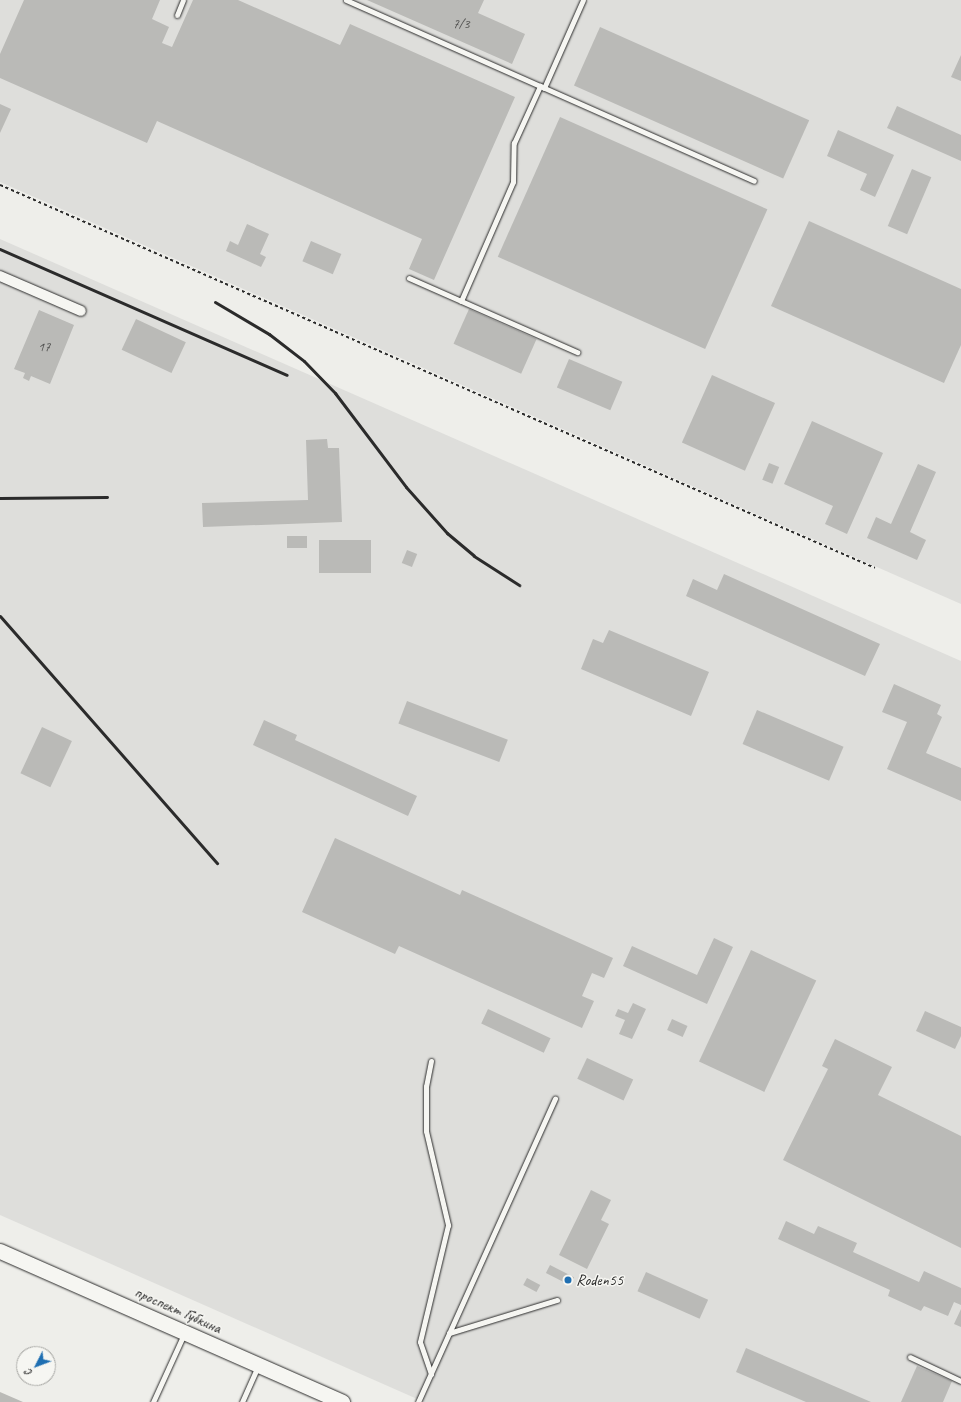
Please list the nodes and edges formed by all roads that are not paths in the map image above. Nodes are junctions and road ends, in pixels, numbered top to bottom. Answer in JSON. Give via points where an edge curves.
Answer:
{"nodes":[{"id":1,"x":183,"y":0,"type":"edge"},
{"id":2,"x":346,"y":0,"type":"edge"},
{"id":3,"x":583,"y":0,"type":"edge"},
{"id":4,"x":176,"y":15,"type":"dead end"},
{"id":5,"x":542,"y":87,"type":"junction"},
{"id":6,"x":754,"y":181,"type":"dead end"},
{"id":7,"x":0,"y":276,"type":"edge"},
{"id":8,"x":409,"y":278,"type":"dead end"},
{"id":9,"x":461,"y":301,"type":"junction"},
{"id":10,"x":81,"y":311,"type":"dead end"},
{"id":11,"x":577,"y":352,"type":"dead end"},
{"id":12,"x":431,"y":1061,"type":"dead end"},
{"id":13,"x":555,"y":1099,"type":"dead end"},
{"id":14,"x":0,"y":1251,"type":"edge"},
{"id":15,"x":557,"y":1300,"type":"dead end"},
{"id":16,"x":184,"y":1333,"type":"junction"},
{"id":17,"x":449,"y":1333,"type":"junction"},
{"id":18,"x":910,"y":1357,"type":"dead end"},
{"id":19,"x":258,"y":1365,"type":"junction"},
{"id":20,"x":431,"y":1374,"type":"junction"},
{"id":21,"x":961,"y":1381,"type":"edge"},
{"id":22,"x":153,"y":1402,"type":"edge"},
{"id":23,"x":242,"y":1402,"type":"edge"},
{"id":24,"x":342,"y":1402,"type":"edge"},
{"id":25,"x":418,"y":1402,"type":"edge"}],
"edges":[{"from":1,"to":4,"type":"lane"},
{"from":2,"to":5,"type":"lane"},
{"from":3,"to":5,"type":"lane"},
{"from":5,"to":6,"type":"lane"},
{"from":5,"to":9,"type":"lane","via":[[514,143],[513,182]]},
{"from":7,"to":10,"type":"street"},
{"from":8,"to":9,"type":"lane"},
{"from":9,"to":11,"type":"lane"},
{"from":12,"to":20,"type":"lane","via":[[426,1086],[426,1131],[448,1225],[420,1342]]},
{"from":13,"to":17,"type":"lane"},
{"from":14,"to":16,"type":"main road","name":"проспект Губкина"},
{"from":15,"to":17,"type":"lane"},
{"from":16,"to":19,"type":"main road","name":"проспект Губкина"},
{"from":16,"to":22,"type":"lane"},
{"from":17,"to":20,"type":"lane"},
{"from":18,"to":21,"type":"lane"},
{"from":19,"to":23,"type":"lane"},
{"from":19,"to":24,"type":"main road","name":"проспект Губкина"},
{"from":20,"to":25,"type":"lane"}]}
